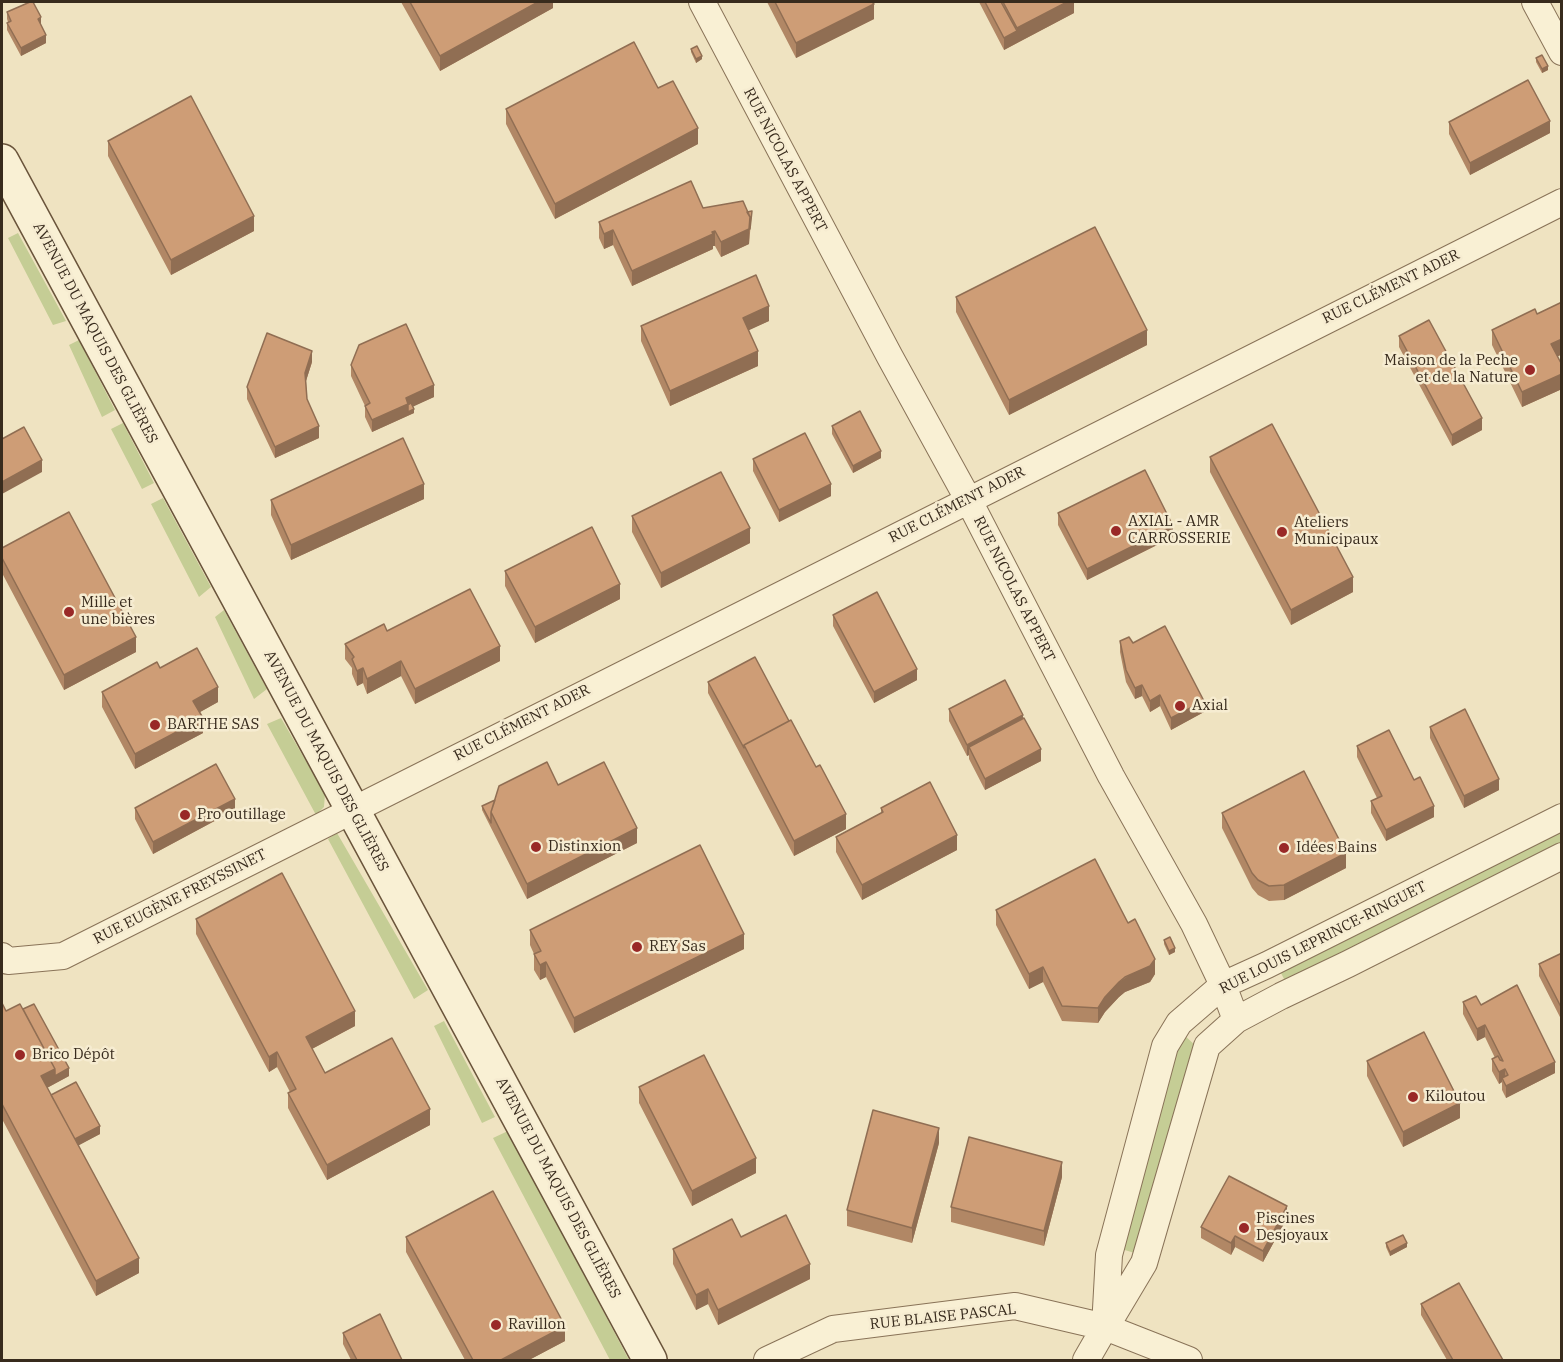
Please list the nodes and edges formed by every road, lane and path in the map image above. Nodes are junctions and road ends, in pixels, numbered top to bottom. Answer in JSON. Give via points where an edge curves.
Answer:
{"nodes":[{"id":1,"x":702,"y":2,"type":"edge"},
{"id":2,"x":1535,"y":2,"type":"edge"},
{"id":3,"x":1562,"y":52,"type":"edge"},
{"id":4,"x":2,"y":161,"type":"edge"},
{"id":5,"x":1562,"y":202,"type":"edge"},
{"id":6,"x":968,"y":499,"type":"junction"},
{"id":7,"x":352,"y":809,"type":"junction"},
{"id":8,"x":1562,"y":817,"type":"edge"},
{"id":9,"x":1562,"y":856,"type":"edge"},
{"id":10,"x":2,"y":956,"type":"edge"},
{"id":11,"x":1223,"y":985,"type":"junction"},
{"id":12,"x":1236,"y":1020,"type":"junction"},
{"id":13,"x":1105,"y":1327,"type":"junction"},
{"id":14,"x":650,"y":1360,"type":"edge"},
{"id":15,"x":766,"y":1360,"type":"edge"},
{"id":16,"x":1086,"y":1360,"type":"edge"},
{"id":17,"x":1106,"y":1360,"type":"edge"},
{"id":18,"x":1189,"y":1360,"type":"edge"}],
"edges":[{"from":1,"to":6,"type":"street","name":"RUE NICOLAS APPERT"},
{"from":2,"to":3,"type":"street"},
{"from":4,"to":7,"type":"main road","name":"AVENUE DU MAQUIS DES GLIÈRES"},
{"from":5,"to":6,"type":"street","name":"RUE CLÉMENT ADER"},
{"from":6,"to":7,"type":"street","name":"RUE CLÉMENT ADER"},
{"from":6,"to":11,"type":"street","name":"RUE NICOLAS APPERT"},
{"from":7,"to":10,"type":"street","name":"RUE EUGÈNE FREYSSINET","via":[[63,956],[8,961]]},
{"from":7,"to":14,"type":"main road","name":"AVENUE DU MAQUIS DES GLIÈRES"},
{"from":8,"to":11,"type":"street","name":"RUE LOUIS LEPRINCE-RINGUET"},
{"from":9,"to":12,"type":"street","name":"RUE LOUIS LEPRINCE-RINGUET"},
{"from":11,"to":12,"type":"street","name":"RUE NICOLAS APPERT"},
{"from":11,"to":13,"type":"street","name":"RUE LOUIS LEPRINCE-RINGUET","via":[[1179,1023],[1165,1046],[1109,1255]]},
{"from":12,"to":13,"type":"street","name":"RUE LOUIS LEPRINCE-RINGUET","via":[[1207,1046],[1144,1263]]},
{"from":13,"to":15,"type":"street","name":"RUE BLAISE PASCAL","via":[[1015,1306],[834,1329]]},
{"from":13,"to":16,"type":"street","name":"RUE LOUIS LEPRINCE-RINGUET"},
{"from":13,"to":17,"type":"street","name":"RUE LOUIS LEPRINCE-RINGUET"},
{"from":13,"to":18,"type":"street","name":"RUE BLAISE PASCAL"}]}
